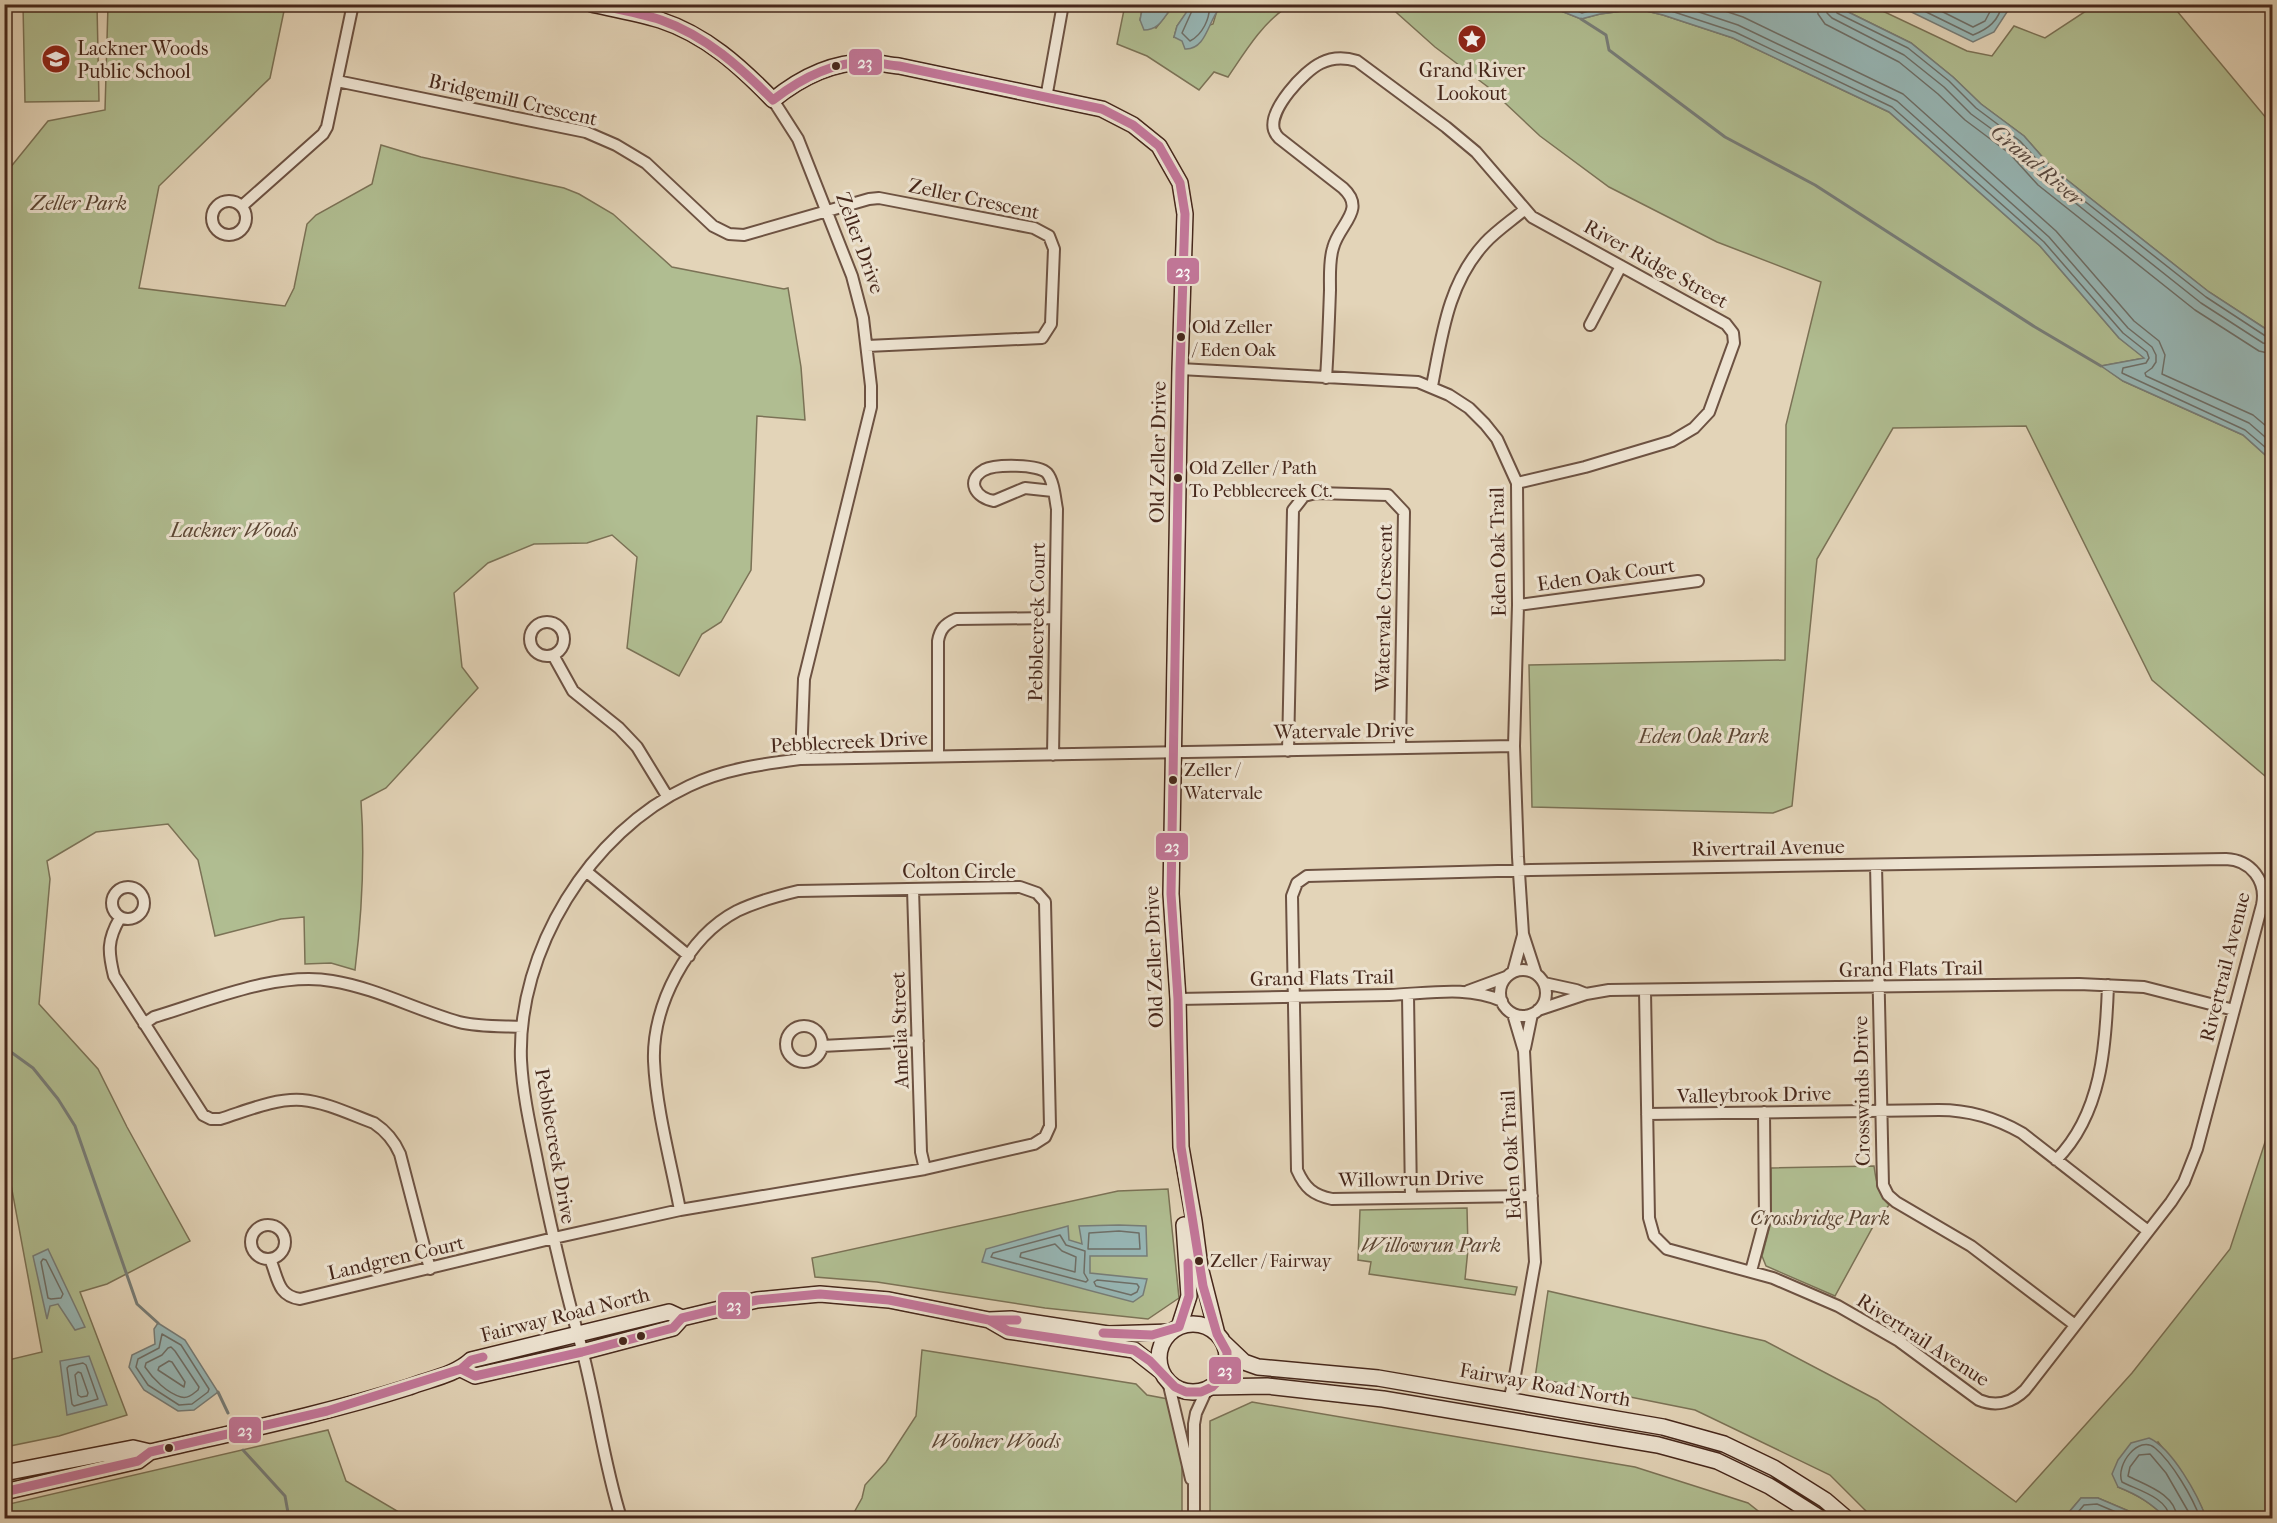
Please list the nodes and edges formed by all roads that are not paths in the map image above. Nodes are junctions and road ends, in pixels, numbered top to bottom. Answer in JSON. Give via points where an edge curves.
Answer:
{"nodes":[{"id":1,"x":353,"y":4,"type":"edge"},
{"id":2,"x":591,"y":4,"type":"edge"},
{"id":3,"x":1063,"y":4,"type":"edge"},
{"id":4,"x":337,"y":81,"type":"junction"},
{"id":5,"x":1046,"y":98,"type":"junction"},
{"id":6,"x":773,"y":100,"type":"junction"},
{"id":7,"x":242,"y":206,"type":"dead end"},
{"id":8,"x":1524,"y":210,"type":"junction"},
{"id":9,"x":827,"y":212,"type":"junction"},
{"id":10,"x":1621,"y":266,"type":"junction"},
{"id":11,"x":1590,"y":325,"type":"dead end"},
{"id":12,"x":867,"y":346,"type":"junction"},
{"id":13,"x":1180,"y":369,"type":"junction"},
{"id":14,"x":1326,"y":378,"type":"junction"},
{"id":15,"x":1432,"y":386,"type":"junction"},
{"id":16,"x":1517,"y":483,"type":"junction"},
{"id":17,"x":1053,"y":491,"type":"junction"},
{"id":18,"x":1698,"y":580,"type":"dead end"},
{"id":19,"x":1518,"y":604,"type":"junction"},
{"id":20,"x":1055,"y":618,"type":"junction"},
{"id":21,"x":553,"y":655,"type":"dead end"},
{"id":22,"x":1514,"y":746,"type":"junction"},
{"id":23,"x":1400,"y":748,"type":"junction"},
{"id":24,"x":1288,"y":751,"type":"junction"},
{"id":25,"x":1174,"y":753,"type":"junction"},
{"id":26,"x":1053,"y":755,"type":"junction"},
{"id":27,"x":938,"y":756,"type":"junction"},
{"id":28,"x":801,"y":759,"type":"junction"},
{"id":29,"x":667,"y":796,"type":"junction"},
{"id":30,"x":1876,"y":865,"type":"junction"},
{"id":31,"x":1518,"y":870,"type":"junction"},
{"id":32,"x":587,"y":872,"type":"junction"},
{"id":33,"x":913,"y":889,"type":"junction"},
{"id":34,"x":120,"y":918,"type":"dead end"},
{"id":35,"x":1523,"y":934,"type":"junction"},
{"id":36,"x":689,"y":956,"type":"junction"},
{"id":37,"x":1536,"y":974,"type":"junction"},
{"id":38,"x":1510,"y":975,"type":"junction"},
{"id":39,"x":1544,"y":983,"type":"junction"},
{"id":40,"x":2108,"y":985,"type":"junction"},
{"id":41,"x":1878,"y":987,"type":"junction"},
{"id":42,"x":1467,"y":991,"type":"junction"},
{"id":43,"x":1645,"y":991,"type":"junction"},
{"id":44,"x":1586,"y":994,"type":"junction"},
{"id":45,"x":1408,"y":995,"type":"junction"},
{"id":46,"x":1294,"y":997,"type":"junction"},
{"id":47,"x":1178,"y":999,"type":"junction"},
{"id":48,"x":1502,"y":1001,"type":"junction"},
{"id":49,"x":2234,"y":1010,"type":"junction"},
{"id":50,"x":1535,"y":1012,"type":"junction"},
{"id":51,"x":1513,"y":1014,"type":"junction"},
{"id":52,"x":144,"y":1024,"type":"junction"},
{"id":53,"x":522,"y":1027,"type":"junction"},
{"id":54,"x":918,"y":1041,"type":"junction"},
{"id":55,"x":822,"y":1046,"type":"dead end"},
{"id":56,"x":1524,"y":1051,"type":"junction"},
{"id":57,"x":1880,"y":1110,"type":"junction"},
{"id":58,"x":1764,"y":1112,"type":"junction"},
{"id":59,"x":1647,"y":1114,"type":"junction"},
{"id":60,"x":2056,"y":1160,"type":"junction"},
{"id":61,"x":925,"y":1169,"type":"junction"},
{"id":62,"x":1185,"y":1174,"type":"junction"},
{"id":63,"x":1532,"y":1196,"type":"junction"},
{"id":64,"x":1411,"y":1198,"type":"junction"},
{"id":65,"x":680,"y":1210,"type":"junction"},
{"id":66,"x":2148,"y":1231,"type":"junction"},
{"id":67,"x":554,"y":1238,"type":"junction"},
{"id":68,"x":270,"y":1259,"type":"dead end"},
{"id":69,"x":429,"y":1269,"type":"junction"},
{"id":70,"x":1751,"y":1271,"type":"junction"},
{"id":71,"x":989,"y":1320,"type":"junction"},
{"id":72,"x":2075,"y":1325,"type":"junction"},
{"id":73,"x":1175,"y":1330,"type":"junction"},
{"id":74,"x":1220,"y":1338,"type":"junction"},
{"id":75,"x":580,"y":1343,"type":"junction"},
{"id":76,"x":1165,"y":1376,"type":"junction"},
{"id":77,"x":1210,"y":1388,"type":"junction"},
{"id":78,"x":1509,"y":1400,"type":"junction"},
{"id":79,"x":150,"y":1452,"type":"junction"},
{"id":80,"x":4,"y":1473,"type":"edge"},
{"id":81,"x":1194,"y":1487,"type":"junction"},
{"id":82,"x":4,"y":1492,"type":"edge"},
{"id":83,"x":621,"y":1518,"type":"edge"},
{"id":84,"x":1194,"y":1518,"type":"edge"},
{"id":85,"x":1820,"y":1518,"type":"edge"},
{"id":86,"x":1846,"y":1518,"type":"edge"}],
"edges":[{"from":1,"to":4,"type":"street"},
{"from":2,"to":6,"type":"main road","name":"Zeller Drive","via":[[690,32],[730,58]]},
{"from":3,"to":5,"type":"street"},
{"from":4,"to":7,"type":"street","via":[[323,134]]},
{"from":4,"to":9,"type":"street","name":"Bridgemill Crescent","via":[[586,132],[646,163],[713,226],[729,234],[744,235]]},
{"from":5,"to":6,"type":"main road","name":"Old Zeller Drive","via":[[867,62],[820,71]]},
{"from":5,"to":13,"type":"main road","name":"Old Zeller Drive","via":[[1102,109],[1133,125],[1159,147],[1180,183],[1185,214]]},
{"from":6,"to":9,"type":"street","name":"Zeller Drive","via":[[798,139]]},
{"from":8,"to":10,"type":"street","name":"River Ridge Street"},
{"from":8,"to":14,"type":"street","name":"River Ridge Street","via":[[1476,153],[1357,61],[1335,58],[1310,70],[1284,98],[1274,119],[1274,130],[1287,146],[1350,194],[1354,203],[1331,252]]},
{"from":8,"to":15,"type":"street","via":[[1484,244],[1459,278]]},
{"from":9,"to":12,"type":"street","name":"Zeller Drive","via":[[852,276]]},
{"from":9,"to":12,"type":"street","name":"Zeller Crescent","via":[[869,199],[890,200],[1034,228],[1049,236],[1054,249],[1052,324],[1042,338]]},
{"from":10,"to":11,"type":"street"},
{"from":10,"to":16,"type":"street","name":"River Ridge Street","via":[[1726,324],[1733,333],[1734,343],[1709,412],[1694,428],[1672,441]]},
{"from":12,"to":28,"type":"street","name":"Zeller Drive","via":[[870,407],[804,679]]},
{"from":13,"to":14,"type":"street","name":"Eden Oak Trail"},
{"from":13,"to":25,"type":"main road","name":"Old Zeller Drive"},
{"from":14,"to":15,"type":"street","name":"Eden Oak Trail"},
{"from":15,"to":16,"type":"street","name":"Eden Oak Trail","via":[[1468,408],[1485,424],[1497,439]]},
{"from":16,"to":19,"type":"street","name":"Eden Oak Trail"},
{"from":17,"to":17,"type":"street","name":"Pebblecreek Court","via":[[1049,474],[1024,466],[992,467],[978,474],[975,482],[979,496],[994,501],[1025,488]]},
{"from":17,"to":20,"type":"street","name":"Pebblecreek Court","via":[[1057,509]]},
{"from":18,"to":19,"type":"street","name":"Eden Oak Court"},
{"from":19,"to":22,"type":"street","name":"Eden Oak Trail"},
{"from":20,"to":26,"type":"street","name":"Pebblecreek Court"},
{"from":20,"to":27,"type":"street","via":[[956,619],[940,631]]},
{"from":21,"to":29,"type":"street","via":[[573,691],[637,747]]},
{"from":22,"to":23,"type":"street","name":"Watervale Drive"},
{"from":22,"to":31,"type":"street","name":"Eden Oak Trail"},
{"from":23,"to":24,"type":"street","name":"Watervale Drive"},
{"from":23,"to":24,"type":"street","name":"Watervale Crescent","via":[[1404,512],[1388,495],[1316,493],[1304,495],[1293,510]]},
{"from":24,"to":25,"type":"street","name":"Watervale Drive"},
{"from":25,"to":26,"type":"street","name":"Pebblecreek Drive"},
{"from":25,"to":47,"type":"main road","name":"Old Zeller Drive","via":[[1171,894]]},
{"from":26,"to":27,"type":"street","name":"Pebblecreek Drive"},
{"from":27,"to":28,"type":"street","name":"Pebblecreek Drive"},
{"from":28,"to":29,"type":"street","name":"Pebblecreek Drive","via":[[718,774]]},
{"from":29,"to":32,"type":"street","name":"Pebblecreek Drive","via":[[624,829]]},
{"from":30,"to":31,"type":"street","name":"Rivertrail Avenue"},
{"from":30,"to":41,"type":"street","name":"Crosswinds Drive"},
{"from":30,"to":49,"type":"street","name":"Rivertrail Avenue","via":[[2238,861],[2257,876],[2263,899]]},
{"from":31,"to":35,"type":"street","name":"Eden Oak Trail"},
{"from":31,"to":46,"type":"street","name":"Rivertrail Avenue","via":[[1307,876],[1297,883],[1292,896]]},
{"from":32,"to":36,"type":"street"},
{"from":32,"to":53,"type":"street","name":"Pebblecreek Drive","via":[[568,895],[549,930],[530,979]]},
{"from":33,"to":36,"type":"street","name":"Colton Circle","via":[[798,891],[768,899],[735,912]]},
{"from":33,"to":54,"type":"street","name":"Amelia Street"},
{"from":33,"to":61,"type":"street","name":"Colton Circle","via":[[1020,887],[1037,892],[1045,902],[1050,1126],[1045,1137],[1034,1144]]},
{"from":34,"to":52,"type":"street","via":[[111,933],[109,955],[114,976]]},
{"from":35,"to":37,"type":"street","name":"Eden Oak Trail"},
{"from":35,"to":38,"type":"street","name":"Eden Oak Trail"},
{"from":36,"to":65,"type":"street","name":"Colton Circle","via":[[664,1002],[654,1059]]},
{"from":37,"to":38,"type":"street","via":[[1529,971]]},
{"from":37,"to":39,"type":"street"},
{"from":38,"to":42,"type":"street","name":"Grand Flats Trail"},
{"from":38,"to":48,"type":"street","via":[[1501,988]]},
{"from":39,"to":44,"type":"street","name":"Grand Flats Trail"},
{"from":39,"to":50,"type":"street","via":[[1546,998]]},
{"from":40,"to":41,"type":"street","name":"Grand Flats Trail"},
{"from":40,"to":49,"type":"street","name":"Grand Flats Trail","via":[[2159,990]]},
{"from":40,"to":60,"type":"street","via":[[2106,1041],[2091,1103],[2076,1137]]},
{"from":41,"to":43,"type":"street","name":"Grand Flats Trail"},
{"from":41,"to":57,"type":"street","name":"Crosswinds Drive"},
{"from":42,"to":45,"type":"street","name":"Grand Flats Trail"},
{"from":42,"to":48,"type":"street","name":"Grand Flats Trail"},
{"from":43,"to":44,"type":"street","name":"Grand Flats Trail"},
{"from":43,"to":59,"type":"street","name":"Rivertrail Avenue"},
{"from":44,"to":50,"type":"street","name":"Grand Flats Trail"},
{"from":45,"to":46,"type":"street","name":"Grand Flats Trail"},
{"from":45,"to":64,"type":"street"},
{"from":46,"to":47,"type":"street","name":"Grand Flats Trail"},
{"from":46,"to":64,"type":"street","name":"Willowrun Drive","via":[[1297,1170],[1302,1181],[1309,1191],[1332,1199]]},
{"from":47,"to":62,"type":"main road","name":"Old Zeller Drive"},
{"from":48,"to":51,"type":"street"},
{"from":49,"to":66,"type":"street","name":"Rivertrail Avenue","via":[[2194,1161],[2178,1192]]},
{"from":50,"to":51,"type":"street"},
{"from":50,"to":56,"type":"street","name":"Eden Oak Trail"},
{"from":51,"to":56,"type":"street","name":"Eden Oak Trail"},
{"from":52,"to":53,"type":"street","via":[[154,1017],[270,982],[300,979],[360,987],[460,1022]]},
{"from":52,"to":69,"type":"street","via":[[203,1115],[211,1119],[303,1100],[374,1123],[387,1133],[400,1154]]},
{"from":53,"to":67,"type":"street","name":"Pebblecreek Drive","via":[[526,1107]]},
{"from":54,"to":55,"type":"street"},
{"from":54,"to":61,"type":"street","name":"Amelia Street","via":[[921,1152]]},
{"from":56,"to":63,"type":"street","name":"Eden Oak Trail"},
{"from":57,"to":58,"type":"street","name":"Valleybrook Drive"},
{"from":57,"to":60,"type":"street","name":"Valleybrook Drive","via":[[1977,1114],[2011,1127]]},
{"from":57,"to":72,"type":"street","name":"Crosswinds Drive","via":[[1882,1179],[1892,1199],[1981,1253]]},
{"from":58,"to":59,"type":"street","name":"Valleybrook Drive"},
{"from":58,"to":70,"type":"street","via":[[1765,1219]]},
{"from":59,"to":70,"type":"street","name":"Rivertrail Avenue","via":[[1649,1218],[1654,1236],[1673,1252]]},
{"from":60,"to":66,"type":"street","name":"Valleybrook Drive"},
{"from":61,"to":65,"type":"street","name":"Colton Circle"},
{"from":62,"to":73,"type":"main road","name":"Old Zeller Drive","via":[[1189,1296]]},
{"from":62,"to":74,"type":"main road","name":"Old Zeller Drive","via":[[1203,1286]]},
{"from":63,"to":64,"type":"street","name":"Willowrun Drive"},
{"from":63,"to":78,"type":"street","name":"Eden Oak Trail","via":[[1535,1262]]},
{"from":65,"to":67,"type":"street","name":"Colton Circle"},
{"from":66,"to":72,"type":"street","name":"Rivertrail Avenue"},
{"from":67,"to":69,"type":"street","name":"Landgren Court"},
{"from":67,"to":75,"type":"street","name":"Pebblecreek Drive"},
{"from":68,"to":69,"type":"street","name":"Landgren Court","via":[[284,1293],[300,1299]]},
{"from":70,"to":72,"type":"street","name":"Rivertrail Avenue","via":[[1859,1317],[1919,1354],[1973,1396],[1991,1404],[2010,1401],[2020,1394]]},
{"from":71,"to":73,"type":"main road","name":"Fairway Road North","via":[[1011,1319],[1108,1334]]},
{"from":71,"to":75,"type":"main road","name":"Fairway Road North","via":[[889,1300],[820,1294],[757,1300],[682,1318],[673,1328]]},
{"from":71,"to":76,"type":"main road","name":"Fairway Road North","via":[[1008,1331],[1134,1350]]},
{"from":73,"to":74,"type":"main road","via":[[1193,1324]]},
{"from":73,"to":76,"type":"main road","via":[[1161,1347],[1159,1356]]},
{"from":74,"to":77,"type":"main road","via":[[1227,1352],[1227,1366]]},
{"from":74,"to":78,"type":"main road","name":"Fairway Road North","via":[[1244,1362],[1258,1367],[1378,1378]]},
{"from":75,"to":79,"type":"main road","name":"Fairway Road North","via":[[475,1376],[461,1369],[327,1411]]},
{"from":75,"to":83,"type":"street","name":"Pebblecreek Drive"},
{"from":76,"to":77,"type":"main road","via":[[1186,1392]]},
{"from":76,"to":81,"type":"street"},
{"from":77,"to":81,"type":"street","via":[[1194,1424]]},
{"from":77,"to":85,"type":"main road","name":"Fairway Road North","via":[[1267,1386],[1383,1399],[1658,1445],[1717,1461]]},
{"from":78,"to":86,"type":"main road","name":"Fairway Road North","via":[[1663,1427],[1724,1444],[1774,1468]]},
{"from":79,"to":80,"type":"main road","name":"Fairway Road North","via":[[133,1448]]},
{"from":79,"to":82,"type":"main road","name":"Fairway Road North","via":[[138,1461]]},
{"from":81,"to":84,"type":"street"}]}
